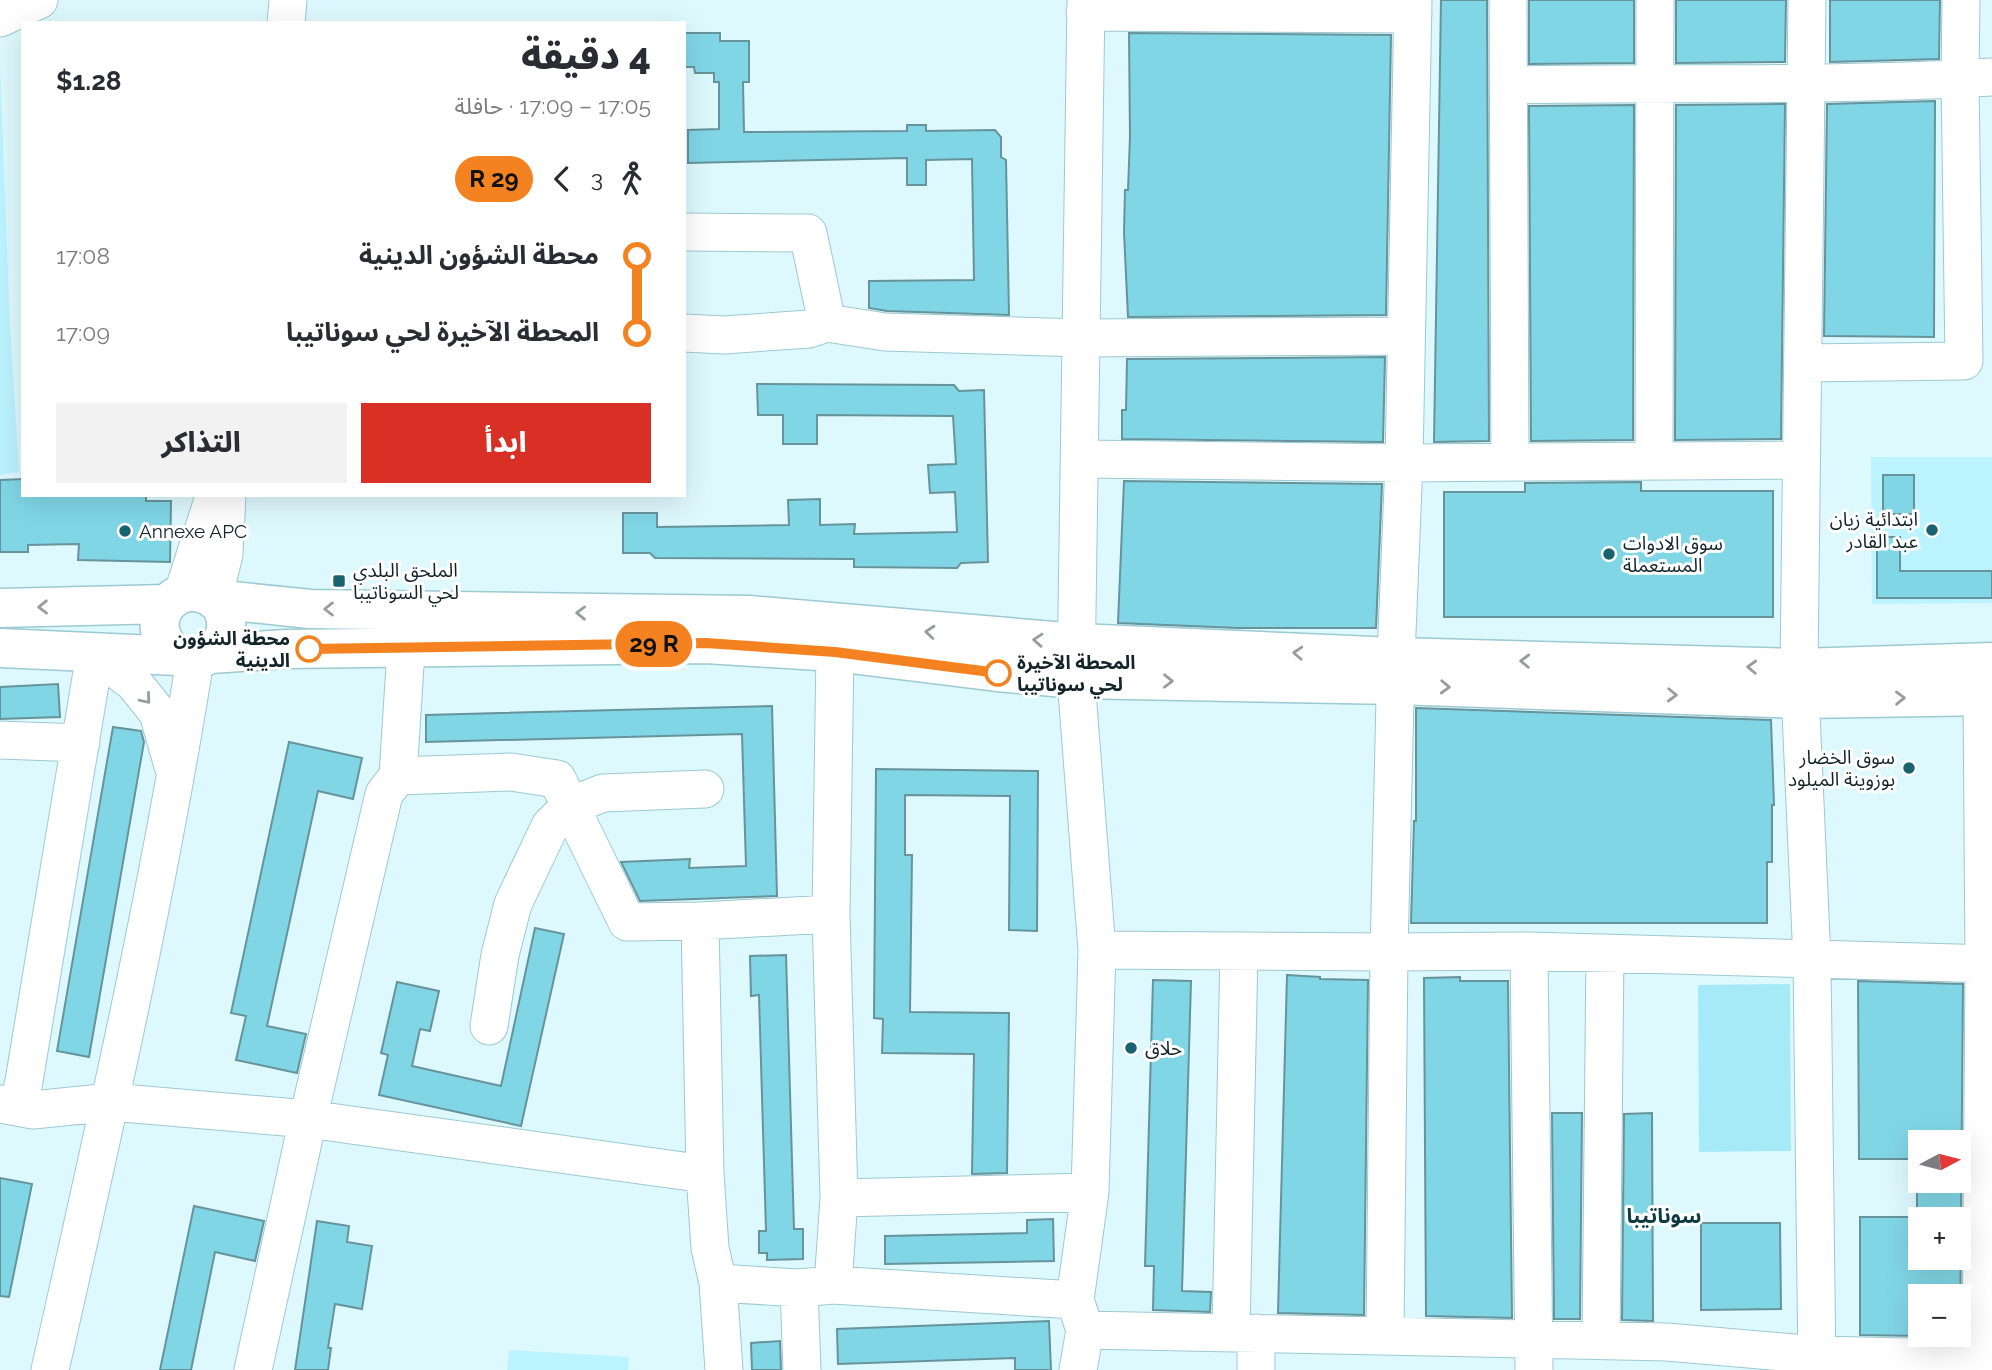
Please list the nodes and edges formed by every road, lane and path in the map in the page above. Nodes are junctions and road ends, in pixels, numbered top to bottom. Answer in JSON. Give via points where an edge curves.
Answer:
{"nodes":[{"id":1,"x":39,"y":0,"type":"edge"},
{"id":2,"x":288,"y":0,"type":"edge"},
{"id":3,"x":1508,"y":0,"type":"edge"},
{"id":4,"x":1655,"y":0,"type":"edge"},
{"id":5,"x":1807,"y":0,"type":"edge"},
{"id":6,"x":1961,"y":0,"type":"edge"},
{"id":7,"x":1086,"y":4,"type":"edge"},
{"id":8,"x":1413,"y":7,"type":"edge"},
{"id":9,"x":0,"y":18,"type":"edge"},
{"id":10,"x":286,"y":21,"type":"edge"},
{"id":11,"x":1976,"y":78,"type":"edge"},
{"id":12,"x":1655,"y":82,"type":"junction"},
{"id":13,"x":1806,"y":83,"type":"junction"},
{"id":14,"x":1510,"y":85,"type":"junction"},
{"id":15,"x":686,"y":232,"type":"edge"},
{"id":16,"x":827,"y":323,"type":"junction"},
{"id":17,"x":686,"y":333,"type":"edge"},
{"id":18,"x":1405,"y":336,"type":"junction"},
{"id":19,"x":1082,"y":338,"type":"junction"},
{"id":20,"x":1978,"y":360,"type":"edge"},
{"id":21,"x":1803,"y":363,"type":"junction"},
{"id":22,"x":1080,"y":460,"type":"junction"},
{"id":23,"x":1801,"y":460,"type":"junction"},
{"id":24,"x":1654,"y":461,"type":"junction"},
{"id":25,"x":1404,"y":463,"type":"junction"},
{"id":26,"x":1510,"y":463,"type":"junction"},
{"id":27,"x":214,"y":497,"type":"edge"},
{"id":28,"x":227,"y":497,"type":"edge"},
{"id":29,"x":203,"y":600,"type":"junction"},
{"id":30,"x":0,"y":608,"type":"edge"},
{"id":31,"x":408,"y":629,"type":"junction"},
{"id":32,"x":0,"y":649,"type":"edge"},
{"id":33,"x":835,"y":652,"type":"junction"},
{"id":34,"x":95,"y":654,"type":"junction"},
{"id":35,"x":194,"y":657,"type":"junction"},
{"id":36,"x":1077,"y":661,"type":"junction"},
{"id":37,"x":1396,"y":671,"type":"junction"},
{"id":38,"x":1800,"y":684,"type":"junction"},
{"id":39,"x":1989,"y":685,"type":"edge"},
{"id":40,"x":0,"y":740,"type":"edge"},
{"id":41,"x":81,"y":743,"type":"junction"},
{"id":42,"x":398,"y":776,"type":"junction"},
{"id":43,"x":176,"y":778,"type":"junction"},
{"id":44,"x":705,"y":789,"type":"dead end"},
{"id":45,"x":570,"y":806,"type":"junction"},
{"id":46,"x":1987,"y":808,"type":"edge"},
{"id":47,"x":831,"y":914,"type":"junction"},
{"id":48,"x":700,"y":921,"type":"junction"},
{"id":49,"x":1097,"y":950,"type":"junction"},
{"id":50,"x":1239,"y":951,"type":"junction"},
{"id":51,"x":1529,"y":951,"type":"junction"},
{"id":52,"x":1390,"y":952,"type":"junction"},
{"id":53,"x":1605,"y":953,"type":"junction"},
{"id":54,"x":1812,"y":960,"type":"junction"},
{"id":55,"x":1988,"y":964,"type":"edge"},
{"id":56,"x":489,"y":1026,"type":"dead end"},
{"id":57,"x":111,"y":1102,"type":"junction"},
{"id":58,"x":9,"y":1105,"type":"edge"},
{"id":59,"x":308,"y":1119,"type":"junction"},
{"id":60,"x":705,"y":1174,"type":"junction"},
{"id":61,"x":1090,"y":1192,"type":"junction"},
{"id":62,"x":839,"y":1198,"type":"junction"},
{"id":63,"x":718,"y":1283,"type":"junction"},
{"id":64,"x":816,"y":1286,"type":"junction"},
{"id":65,"x":1080,"y":1315,"type":"junction"},
{"id":66,"x":1244,"y":1333,"type":"junction"},
{"id":67,"x":1385,"y":1336,"type":"junction"},
{"id":68,"x":1601,"y":1340,"type":"junction"},
{"id":69,"x":1534,"y":1355,"type":"edge"},
{"id":70,"x":1667,"y":1356,"type":"edge"},
{"id":71,"x":1817,"y":1363,"type":"edge"},
{"id":72,"x":1984,"y":1363,"type":"edge"},
{"id":73,"x":50,"y":1370,"type":"edge"},
{"id":74,"x":253,"y":1370,"type":"edge"},
{"id":75,"x":724,"y":1370,"type":"edge"},
{"id":76,"x":802,"y":1370,"type":"edge"},
{"id":77,"x":1077,"y":1370,"type":"edge"},
{"id":78,"x":1256,"y":1370,"type":"edge"}],
"edges":[{"from":1,"to":9,"type":"street"},
{"from":2,"to":10,"type":"street"},
{"from":3,"to":14,"type":"street"},
{"from":4,"to":12,"type":"street"},
{"from":5,"to":13,"type":"street"},
{"from":6,"to":11,"type":"street"},
{"from":7,"to":8,"type":"street"},
{"from":7,"to":19,"type":"street"},
{"from":8,"to":18,"type":"street"},
{"from":11,"to":13,"type":"street"},
{"from":11,"to":20,"type":"street"},
{"from":12,"to":13,"type":"street"},
{"from":12,"to":14,"type":"street"},
{"from":12,"to":24,"type":"street"},
{"from":13,"to":21,"type":"street"},
{"from":14,"to":26,"type":"street"},
{"from":15,"to":16,"type":"street","via":[[808,233]]},
{"from":16,"to":17,"type":"street","via":[[809,329]]},
{"from":16,"to":19,"type":"street","via":[[885,332]]},
{"from":18,"to":19,"type":"street"},
{"from":18,"to":25,"type":"street"},
{"from":19,"to":22,"type":"street"},
{"from":20,"to":21,"type":"street"},
{"from":21,"to":23,"type":"street"},
{"from":22,"to":25,"type":"street"},
{"from":22,"to":36,"type":"street"},
{"from":23,"to":24,"type":"street"},
{"from":23,"to":38,"type":"street"},
{"from":24,"to":26,"type":"street"},
{"from":25,"to":26,"type":"street"},
{"from":25,"to":37,"type":"street"},
{"from":27,"to":29,"type":"street"},
{"from":28,"to":29,"type":"street","via":[[224,554],[228,579]]},
{"from":29,"to":30,"type":"main road","one_way":true},
{"from":31,"to":29,"type":"main road","one_way":true,"via":[[310,609]]},
{"from":29,"to":35,"type":"main road","via":[[221,607],[226,627],[219,647]]},
{"from":29,"to":35,"type":"main road","via":[[161,612],[163,642]]},
{"from":31,"to":33,"type":"main road"},
{"from":31,"to":35,"type":"main road","via":[[286,649]]},
{"from":36,"to":31,"type":"main road","one_way":true,"via":[[749,615]]},
{"from":31,"to":42,"type":"street"},
{"from":32,"to":34,"type":"main road"},
{"from":33,"to":36,"type":"main road","via":[[998,673]]},
{"from":33,"to":47,"type":"street"},
{"from":34,"to":35,"type":"main road"},
{"from":34,"to":41,"type":"street"},
{"from":34,"to":43,"type":"street","one_way":true,"via":[[133,682],[158,713]]},
{"from":35,"to":43,"type":"street"},
{"from":36,"to":37,"type":"main road"},
{"from":36,"to":49,"type":"street"},
{"from":37,"to":38,"type":"main road"},
{"from":37,"to":52,"type":"street"},
{"from":38,"to":39,"type":"main road"},
{"from":38,"to":54,"type":"street"},
{"from":39,"to":46,"type":"street"},
{"from":40,"to":41,"type":"street"},
{"from":41,"to":58,"type":"street","via":[[24,1081]]},
{"from":42,"to":45,"type":"street","via":[[512,772],[557,779]]},
{"from":42,"to":59,"type":"street","via":[[384,794]]},
{"from":43,"to":57,"type":"street"},
{"from":44,"to":45,"type":"street","via":[[603,793]]},
{"from":45,"to":48,"type":"street","via":[[627,922]]},
{"from":45,"to":56,"type":"street","via":[[550,827],[513,904]]},
{"from":46,"to":55,"type":"street"},
{"from":47,"to":48,"type":"street"},
{"from":47,"to":62,"type":"street"},
{"from":48,"to":60,"type":"street"},
{"from":49,"to":50,"type":"street"},
{"from":49,"to":61,"type":"street"},
{"from":50,"to":52,"type":"street"},
{"from":50,"to":66,"type":"street"},
{"from":51,"to":52,"type":"street"},
{"from":51,"to":53,"type":"street"},
{"from":51,"to":69,"type":"street"},
{"from":52,"to":67,"type":"street"},
{"from":53,"to":54,"type":"street"},
{"from":53,"to":68,"type":"street"},
{"from":54,"to":55,"type":"street"},
{"from":54,"to":71,"type":"street"},
{"from":55,"to":72,"type":"street"},
{"from":57,"to":58,"type":"street","via":[[33,1110]]},
{"from":57,"to":59,"type":"street"},
{"from":57,"to":73,"type":"street"},
{"from":59,"to":60,"type":"street"},
{"from":59,"to":74,"type":"street"},
{"from":60,"to":63,"type":"street","via":[[710,1248]]},
{"from":61,"to":62,"type":"street"},
{"from":61,"to":65,"type":"street"},
{"from":62,"to":64,"type":"street"},
{"from":63,"to":64,"type":"street"},
{"from":63,"to":75,"type":"street"},
{"from":64,"to":65,"type":"street"},
{"from":64,"to":76,"type":"street"},
{"from":65,"to":66,"type":"street"},
{"from":65,"to":77,"type":"street"},
{"from":66,"to":67,"type":"street"},
{"from":66,"to":78,"type":"street"},
{"from":67,"to":69,"type":"street"},
{"from":68,"to":69,"type":"street"},
{"from":68,"to":70,"type":"street"},
{"from":70,"to":71,"type":"street"},
{"from":71,"to":72,"type":"street"}]}
